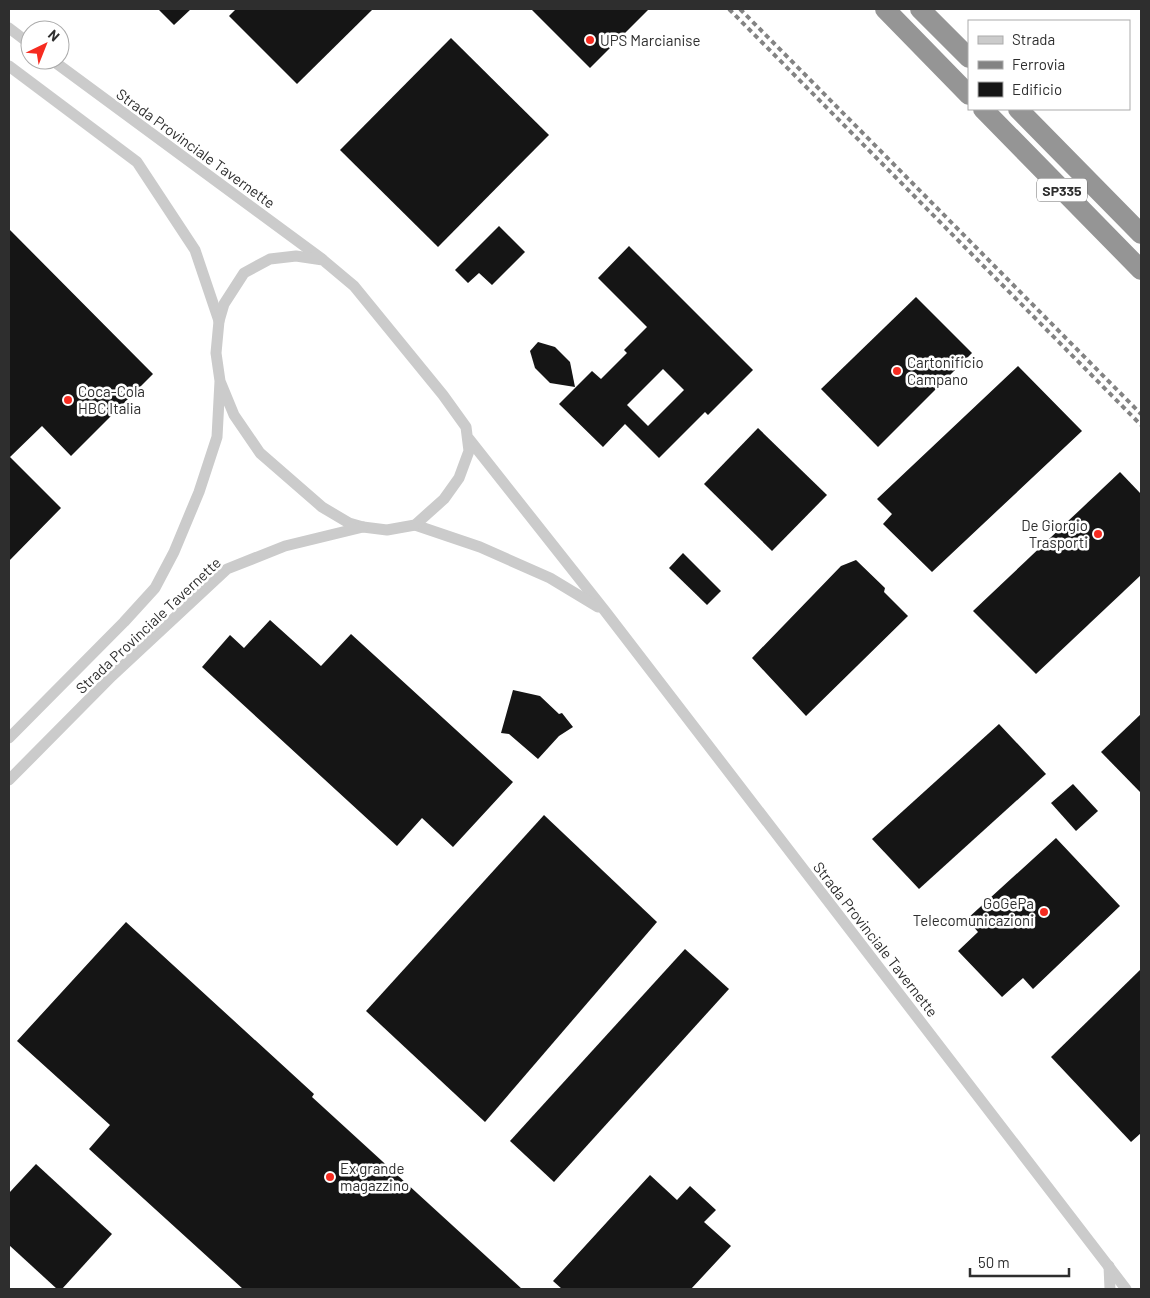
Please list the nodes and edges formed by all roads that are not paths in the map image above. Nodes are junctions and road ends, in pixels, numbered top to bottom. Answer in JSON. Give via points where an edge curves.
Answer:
{"nodes":[{"id":1,"x":885,"y":9,"type":"edge"},
{"id":2,"x":920,"y":9,"type":"edge"},
{"id":3,"x":9,"y":28,"type":"edge"},
{"id":4,"x":20,"y":36,"type":"edge"},
{"id":5,"x":968,"y":57,"type":"edge"},
{"id":6,"x":9,"y":66,"type":"edge"},
{"id":7,"x":66,"y":70,"type":"edge"},
{"id":8,"x":968,"y":93,"type":"edge"},
{"id":9,"x":984,"y":110,"type":"edge"},
{"id":10,"x":1019,"y":110,"type":"edge"},
{"id":11,"x":1141,"y":234,"type":"edge"},
{"id":12,"x":323,"y":260,"type":"junction"},
{"id":13,"x":1141,"y":270,"type":"edge"},
{"id":14,"x":219,"y":321,"type":"junction"},
{"id":15,"x":220,"y":381,"type":"junction"},
{"id":16,"x":469,"y":439,"type":"junction"},
{"id":17,"x":416,"y":525,"type":"junction"},
{"id":18,"x":363,"y":527,"type":"junction"},
{"id":19,"x":605,"y":611,"type":"junction"},
{"id":20,"x":9,"y":738,"type":"edge"},
{"id":21,"x":9,"y":780,"type":"edge"},
{"id":22,"x":1109,"y":1266,"type":"junction"},
{"id":23,"x":1110,"y":1289,"type":"edge"},
{"id":24,"x":1126,"y":1289,"type":"edge"}],
"edges":[{"from":1,"to":8,"type":"highway"},
{"from":2,"to":5,"type":"highway"},
{"from":3,"to":4,"type":"street"},
{"from":6,"to":14,"type":"street","via":[[137,162],[195,250]]},
{"from":7,"to":12,"type":"street","name":"Strada Provinciale Tavernette"},
{"from":9,"to":13,"type":"highway","number":"SP335"},
{"from":10,"to":11,"type":"highway","number":"SP335"},
{"from":12,"to":14,"type":"street","via":[[296,256],[270,259],[244,273],[224,304]]},
{"from":12,"to":16,"type":"street","name":"Strada Provinciale Tavernette","via":[[354,286],[443,395],[466,427]]},
{"from":14,"to":15,"type":"street","via":[[216,353]]},
{"from":15,"to":18,"type":"street","via":[[234,415],[260,453],[322,507],[349,523]]},
{"from":15,"to":20,"type":"street","name":"Strada Provinciale Tavernette","via":[[217,437],[195,501],[155,588]]},
{"from":16,"to":17,"type":"street","via":[[469,451],[459,478],[436,508]]},
{"from":16,"to":19,"type":"street","name":"Strada Provinciale Tavernette"},
{"from":17,"to":18,"type":"street","via":[[387,530]]},
{"from":17,"to":19,"type":"street","name":"Strada Provinciale Tavernette","via":[[480,547],[550,578]]},
{"from":18,"to":21,"type":"street","name":"Strada Provinciale Tavernette","via":[[284,546],[227,569],[112,676]]},
{"from":19,"to":22,"type":"street","name":"Strada Provinciale Tavernette"},
{"from":22,"to":23,"type":"street"},
{"from":22,"to":24,"type":"street","name":"Strada Provinciale Tavernette"}]}
